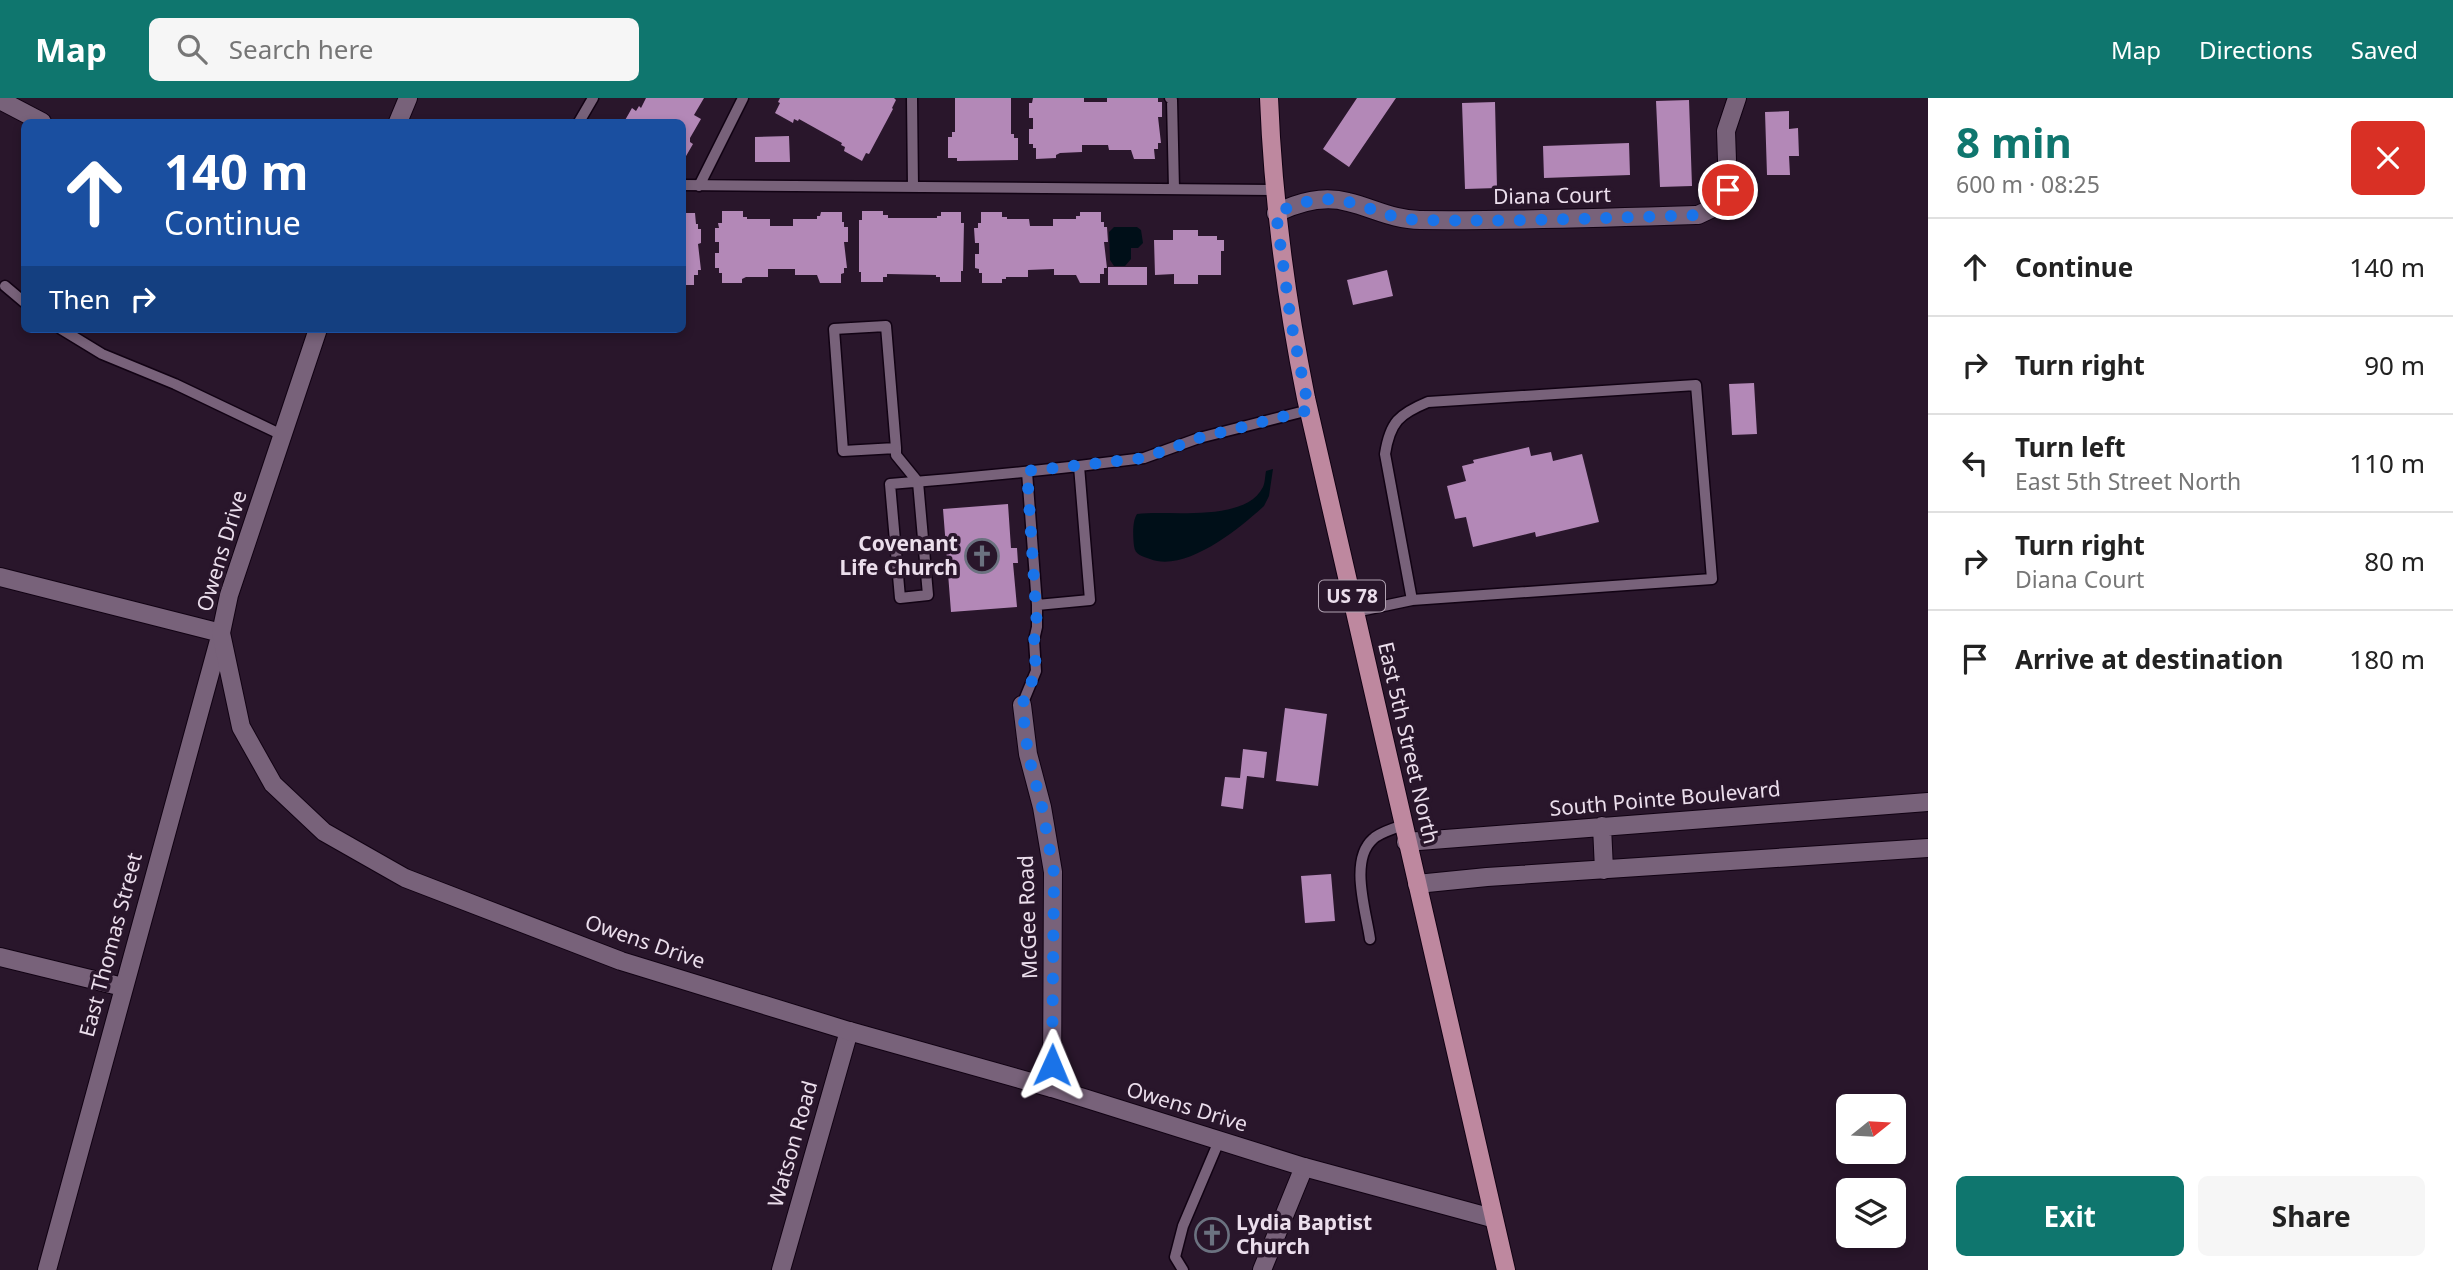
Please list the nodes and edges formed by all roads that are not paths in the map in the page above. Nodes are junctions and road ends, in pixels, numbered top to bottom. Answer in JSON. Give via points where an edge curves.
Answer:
{"nodes":[{"id":1,"x":408,"y":98,"type":"edge"},
{"id":2,"x":593,"y":98,"type":"edge"},
{"id":3,"x":743,"y":98,"type":"edge"},
{"id":4,"x":912,"y":98,"type":"edge"},
{"id":5,"x":1170,"y":98,"type":"edge"},
{"id":6,"x":1269,"y":98,"type":"edge"},
{"id":7,"x":1737,"y":98,"type":"edge"},
{"id":8,"x":0,"y":100,"type":"edge"},
{"id":9,"x":36,"y":119,"type":"edge"},
{"id":10,"x":399,"y":119,"type":"edge"},
{"id":11,"x":581,"y":119,"type":"edge"},
{"id":12,"x":686,"y":186,"type":"edge"},
{"id":13,"x":699,"y":186,"type":"junction"},
{"id":14,"x":913,"y":187,"type":"junction"},
{"id":15,"x":1174,"y":189,"type":"junction"},
{"id":16,"x":1275,"y":190,"type":"junction"},
{"id":17,"x":1276,"y":213,"type":"junction"},
{"id":18,"x":5,"y":286,"type":"dead end"},
{"id":19,"x":21,"y":299,"type":"edge"},
{"id":20,"x":68,"y":333,"type":"edge"},
{"id":21,"x":317,"y":333,"type":"edge"},
{"id":22,"x":1309,"y":410,"type":"junction"},
{"id":23,"x":282,"y":435,"type":"junction"},
{"id":24,"x":896,"y":448,"type":"junction"},
{"id":25,"x":1079,"y":466,"type":"junction"},
{"id":26,"x":1027,"y":471,"type":"junction"},
{"id":27,"x":918,"y":482,"type":"junction"},
{"id":28,"x":0,"y":577,"type":"edge"},
{"id":29,"x":1412,"y":600,"type":"junction"},
{"id":30,"x":1037,"y":606,"type":"junction"},
{"id":31,"x":1356,"y":612,"type":"junction"},
{"id":32,"x":221,"y":633,"type":"junction"},
{"id":33,"x":1022,"y":705,"type":"joint"},
{"id":34,"x":1928,"y":802,"type":"edge"},
{"id":35,"x":1602,"y":826,"type":"junction"},
{"id":36,"x":1404,"y":833,"type":"junction"},
{"id":37,"x":1928,"y":848,"type":"edge"},
{"id":38,"x":1604,"y":870,"type":"junction"},
{"id":39,"x":1417,"y":884,"type":"junction"},
{"id":40,"x":1370,"y":939,"type":"dead end"},
{"id":41,"x":0,"y":957,"type":"edge"},
{"id":42,"x":123,"y":987,"type":"junction"},
{"id":43,"x":849,"y":1031,"type":"junction"},
{"id":44,"x":1052,"y":1088,"type":"junction"},
{"id":45,"x":1219,"y":1141,"type":"junction"},
{"id":46,"x":1304,"y":1167,"type":"junction"},
{"id":47,"x":1492,"y":1218,"type":"junction"},
{"id":48,"x":47,"y":1270,"type":"edge"},
{"id":49,"x":781,"y":1270,"type":"edge"},
{"id":50,"x":1183,"y":1270,"type":"edge"},
{"id":51,"x":1262,"y":1270,"type":"edge"},
{"id":52,"x":1506,"y":1270,"type":"edge"}],
"edges":[{"from":1,"to":10,"type":"street"},
{"from":2,"to":11,"type":"lane"},
{"from":3,"to":13,"type":"lane"},
{"from":4,"to":14,"type":"lane"},
{"from":5,"to":15,"type":"lane"},
{"from":6,"to":16,"type":"main road","name":"East 5th Street North","number":"US 78"},
{"from":7,"to":17,"type":"street","name":"Diana Court","via":[[1726,131],[1728,190],[1717,206],[1698,215],[1416,220],[1325,198]]},
{"from":8,"to":9,"type":"street"},
{"from":12,"to":13,"type":"lane"},
{"from":13,"to":14,"type":"lane"},
{"from":14,"to":15,"type":"lane"},
{"from":15,"to":16,"type":"lane"},
{"from":16,"to":17,"type":"main road","name":"East 5th Street North","number":"US 78"},
{"from":17,"to":22,"type":"main road","name":"East 5th Street North","number":"US 78"},
{"from":18,"to":19,"type":"lane"},
{"from":20,"to":23,"type":"lane","via":[[102,354]]},
{"from":21,"to":23,"type":"street","name":"Owens Drive"},
{"from":22,"to":25,"type":"lane","via":[[1199,438],[1144,458]]},
{"from":22,"to":31,"type":"main road","name":"East 5th Street North","number":"US 78"},
{"from":23,"to":32,"type":"street","name":"Owens Drive","via":[[229,595]]},
{"from":24,"to":24,"type":"lane","via":[[886,326],[834,329],[843,451]]},
{"from":24,"to":27,"type":"lane"},
{"from":25,"to":26,"type":"lane"},
{"from":25,"to":30,"type":"lane","via":[[1090,600]]},
{"from":26,"to":27,"type":"lane"},
{"from":26,"to":30,"type":"lane"},
{"from":27,"to":27,"type":"lane","via":[[890,484],[900,598],[928,595]]},
{"from":28,"to":32,"type":"street"},
{"from":29,"to":29,"type":"lane","via":[[1712,579],[1696,385],[1428,402],[1396,421],[1385,454]]},
{"from":29,"to":31,"type":"lane"},
{"from":30,"to":33,"type":"lane","via":[[1036,671]]},
{"from":31,"to":36,"type":"main road","name":"East 5th Street North","number":"US 78"},
{"from":32,"to":42,"type":"street","name":"East Thomas Street"},
{"from":32,"to":43,"type":"street","name":"Owens Drive","via":[[241,727],[273,784],[324,832],[405,878],[621,961]]},
{"from":33,"to":44,"type":"street","name":"McGee Road","via":[[1054,873]]},
{"from":34,"to":35,"type":"street","name":"South Pointe Boulevard"},
{"from":35,"to":36,"type":"street","name":"South Pointe Boulevard"},
{"from":35,"to":38,"type":"street"},
{"from":36,"to":39,"type":"main road","name":"East 5th Street North","number":"US 78"},
{"from":36,"to":40,"type":"lane","via":[[1374,838],[1361,860]]},
{"from":37,"to":38,"type":"street"},
{"from":38,"to":39,"type":"street"},
{"from":39,"to":47,"type":"main road","name":"East 5th Street North","number":"US 78"},
{"from":41,"to":42,"type":"street"},
{"from":42,"to":48,"type":"street","name":"East Thomas Street"},
{"from":43,"to":44,"type":"street","name":"Owens Drive"},
{"from":43,"to":49,"type":"street","name":"Watson Road"},
{"from":44,"to":45,"type":"street","name":"Owens Drive"},
{"from":45,"to":46,"type":"street","name":"Owens Drive"},
{"from":45,"to":50,"type":"lane","via":[[1183,1226],[1175,1257]]},
{"from":46,"to":47,"type":"street","name":"Owens Drive"},
{"from":46,"to":51,"type":"street"},
{"from":47,"to":52,"type":"main road","name":"East 5th Street North","number":"US 78"}]}
